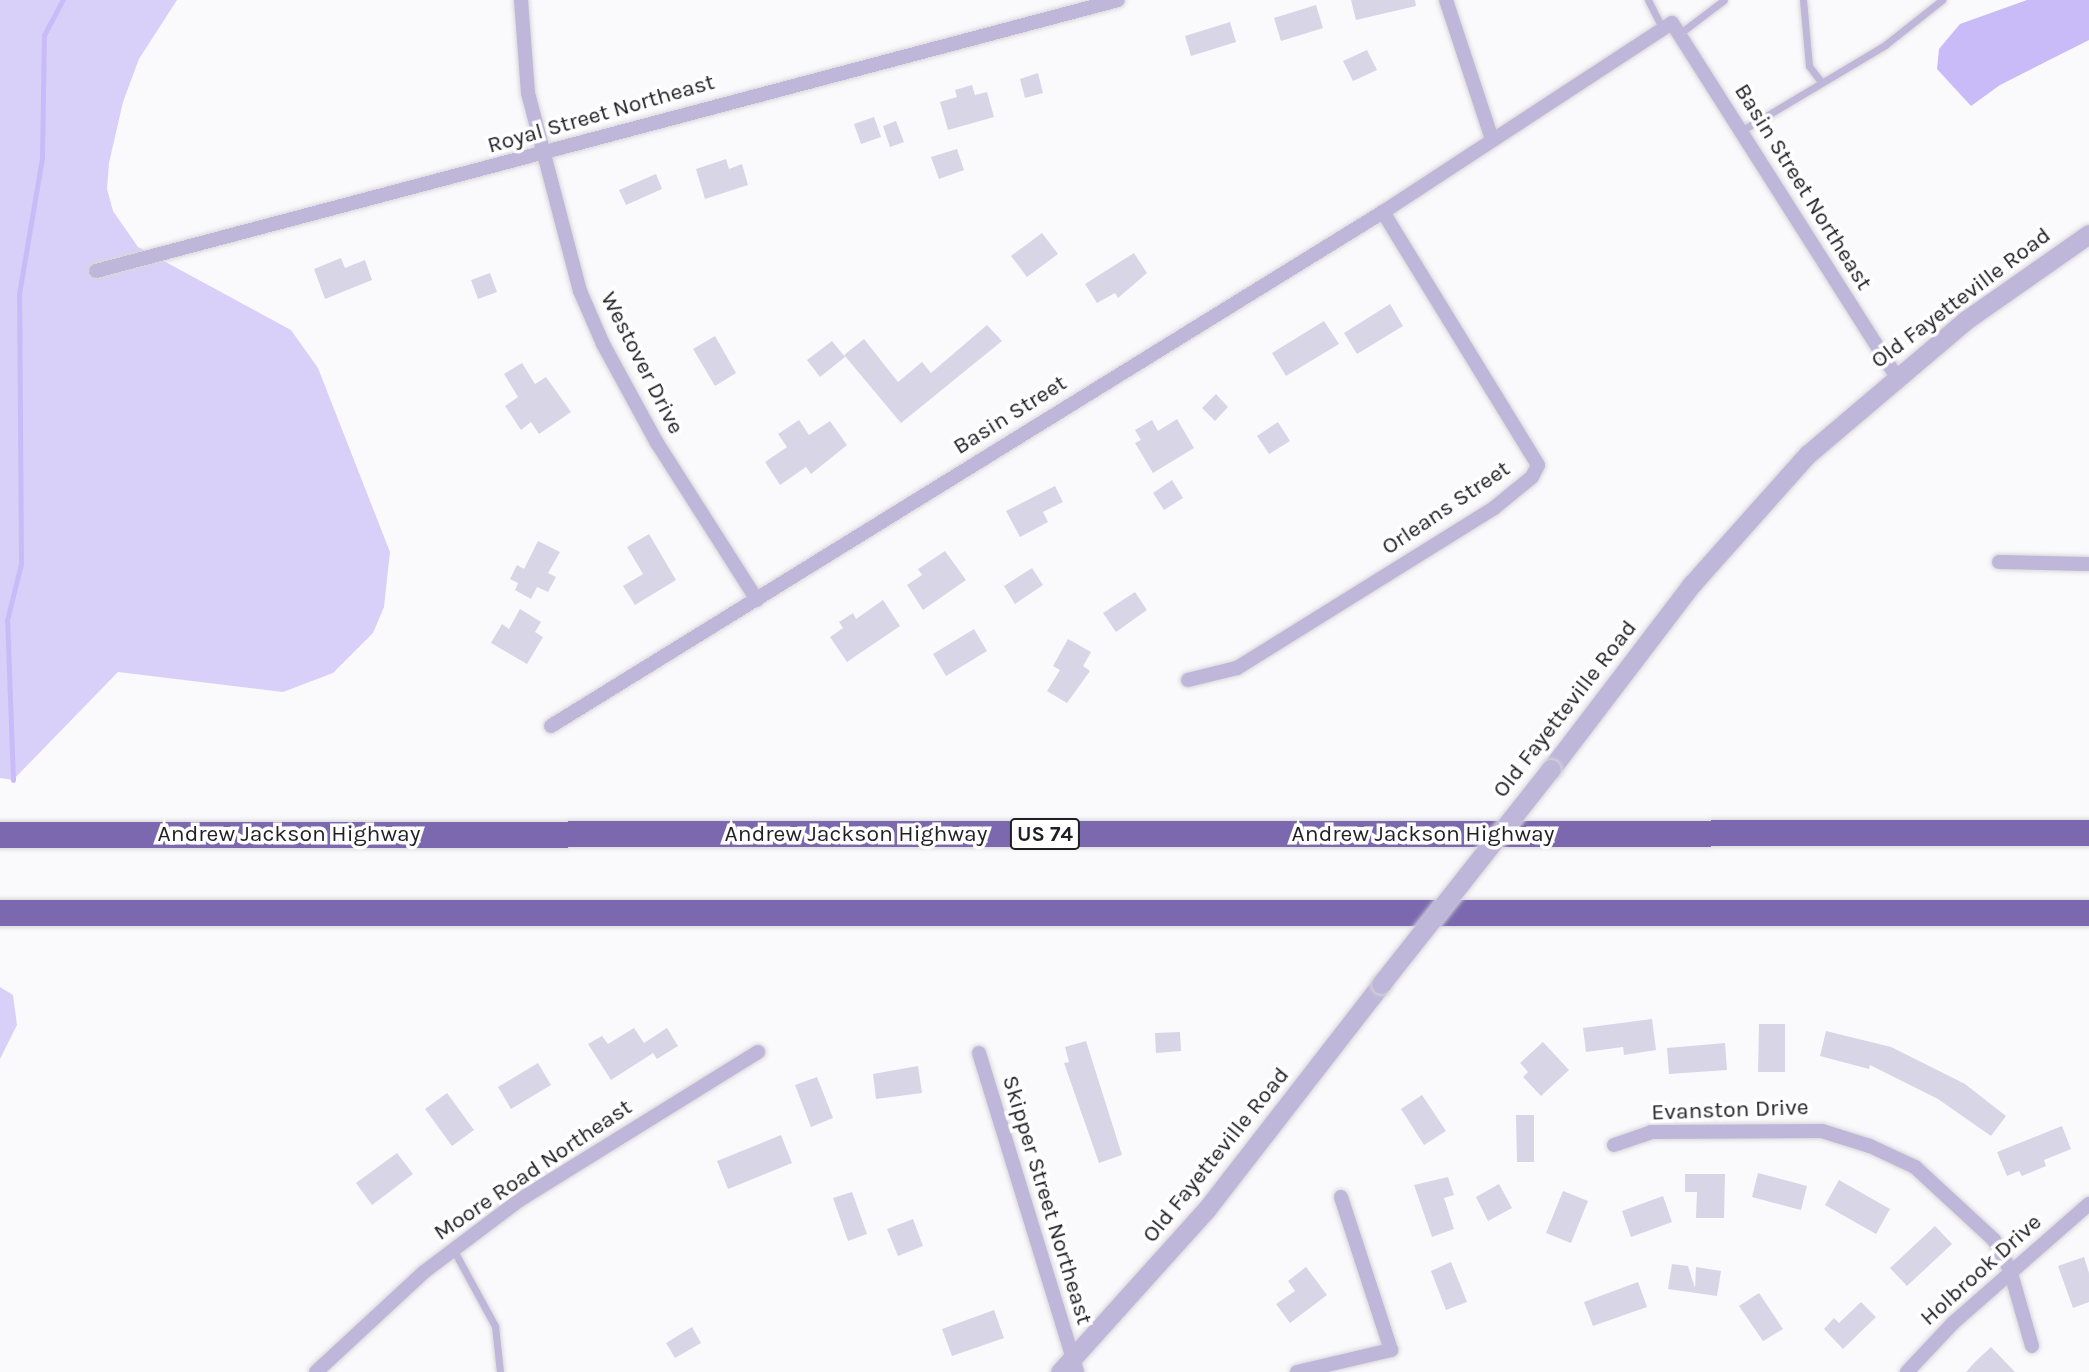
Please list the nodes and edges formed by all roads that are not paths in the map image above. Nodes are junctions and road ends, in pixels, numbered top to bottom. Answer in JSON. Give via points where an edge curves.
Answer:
{"nodes":[{"id":1,"x":521,"y":0,"type":"edge"},
{"id":2,"x":1118,"y":0,"type":"edge"},
{"id":3,"x":1446,"y":0,"type":"edge"},
{"id":4,"x":1648,"y":0,"type":"edge"},
{"id":5,"x":1724,"y":0,"type":"edge"},
{"id":6,"x":1803,"y":0,"type":"edge"},
{"id":7,"x":1942,"y":0,"type":"edge"},
{"id":8,"x":1671,"y":29,"type":"junction"},
{"id":9,"x":1821,"y":82,"type":"junction"},
{"id":10,"x":1741,"y":131,"type":"junction"},
{"id":11,"x":1492,"y":139,"type":"junction"},
{"id":12,"x":543,"y":155,"type":"junction"},
{"id":13,"x":1383,"y":212,"type":"junction"},
{"id":14,"x":2089,"y":234,"type":"edge"},
{"id":15,"x":96,"y":271,"type":"dead end"},
{"id":16,"x":1896,"y":376,"type":"junction"},
{"id":17,"x":1999,"y":562,"type":"dead end"},
{"id":18,"x":2089,"y":564,"type":"edge"},
{"id":19,"x":757,"y":600,"type":"junction"},
{"id":20,"x":1188,"y":680,"type":"dead end"},
{"id":21,"x":551,"y":726,"type":"dead end"},
{"id":22,"x":2089,"y":833,"type":"edge"},
{"id":23,"x":0,"y":835,"type":"edge"},
{"id":24,"x":0,"y":913,"type":"edge"},
{"id":25,"x":2089,"y":913,"type":"edge"},
{"id":26,"x":758,"y":1052,"type":"dead end"},
{"id":27,"x":979,"y":1053,"type":"dead end"},
{"id":28,"x":1614,"y":1144,"type":"dead end"},
{"id":29,"x":1341,"y":1197,"type":"dead end"},
{"id":30,"x":2089,"y":1204,"type":"edge"},
{"id":31,"x":453,"y":1249,"type":"junction"},
{"id":32,"x":2010,"y":1270,"type":"junction"},
{"id":33,"x":2032,"y":1346,"type":"dead end"},
{"id":34,"x":1070,"y":1368,"type":"edge"},
{"id":35,"x":316,"y":1372,"type":"edge"},
{"id":36,"x":500,"y":1372,"type":"edge"},
{"id":37,"x":1297,"y":1372,"type":"edge"},
{"id":38,"x":1907,"y":1372,"type":"edge"}],
"edges":[{"from":1,"to":12,"type":"street","name":"Westover Drive","via":[[528,93]]},
{"from":2,"to":12,"type":"street","name":"Royal Street Northeast","via":[[696,109]]},
{"from":3,"to":11,"type":"street"},
{"from":4,"to":8,"type":"lane"},
{"from":5,"to":8,"type":"lane"},
{"from":6,"to":9,"type":"lane","via":[[1810,66]]},
{"from":7,"to":9,"type":"lane","via":[[1885,45]]},
{"from":8,"to":10,"type":"street","name":"Basin Street Northeast"},
{"from":8,"to":11,"type":"street","name":"Basin Street"},
{"from":9,"to":10,"type":"lane"},
{"from":10,"to":16,"type":"street","name":"Basin Street Northeast"},
{"from":11,"to":13,"type":"street","name":"Basin Street"},
{"from":12,"to":15,"type":"street","name":"Royal Street Northeast"},
{"from":12,"to":19,"type":"street","name":"Westover Drive","via":[[580,291],[603,344],[657,443]]},
{"from":13,"to":19,"type":"street","name":"Basin Street"},
{"from":13,"to":20,"type":"street","name":"Orleans Street","via":[[1538,465],[1532,477],[1494,508],[1237,668]]},
{"from":14,"to":16,"type":"street","name":"Old Fayetteville Road"},
{"from":16,"to":34,"type":"street","name":"Old Fayetteville Road","bridge":true,"via":[[1808,454],[1748,518],[1206,1210]]},
{"from":17,"to":18,"type":"street"},
{"from":19,"to":21,"type":"street","name":"Basin Street"},
{"from":22,"to":23,"type":"highway","name":"Andrew Jackson Highway","number":"US 74"},
{"from":24,"to":25,"type":"highway"},
{"from":26,"to":31,"type":"street","name":"Moore Road Northeast","via":[[521,1199]]},
{"from":27,"to":34,"type":"street","name":"Skipper Street Northeast"},
{"from":28,"to":32,"type":"street","name":"Evanston Drive","via":[[1651,1132],[1745,1130],[1822,1131],[1870,1146],[1915,1167],[1954,1198],[1994,1240]]},
{"from":29,"to":37,"type":"street","via":[[1391,1350]]},
{"from":30,"to":32,"type":"street","name":"Holbrook Drive"},
{"from":31,"to":35,"type":"street","name":"Moore Road Northeast"},
{"from":31,"to":36,"type":"lane","via":[[495,1326]]},
{"from":32,"to":33,"type":"street","name":"Evanston Drive"},
{"from":32,"to":38,"type":"street","name":"Holbrook Drive"}]}
